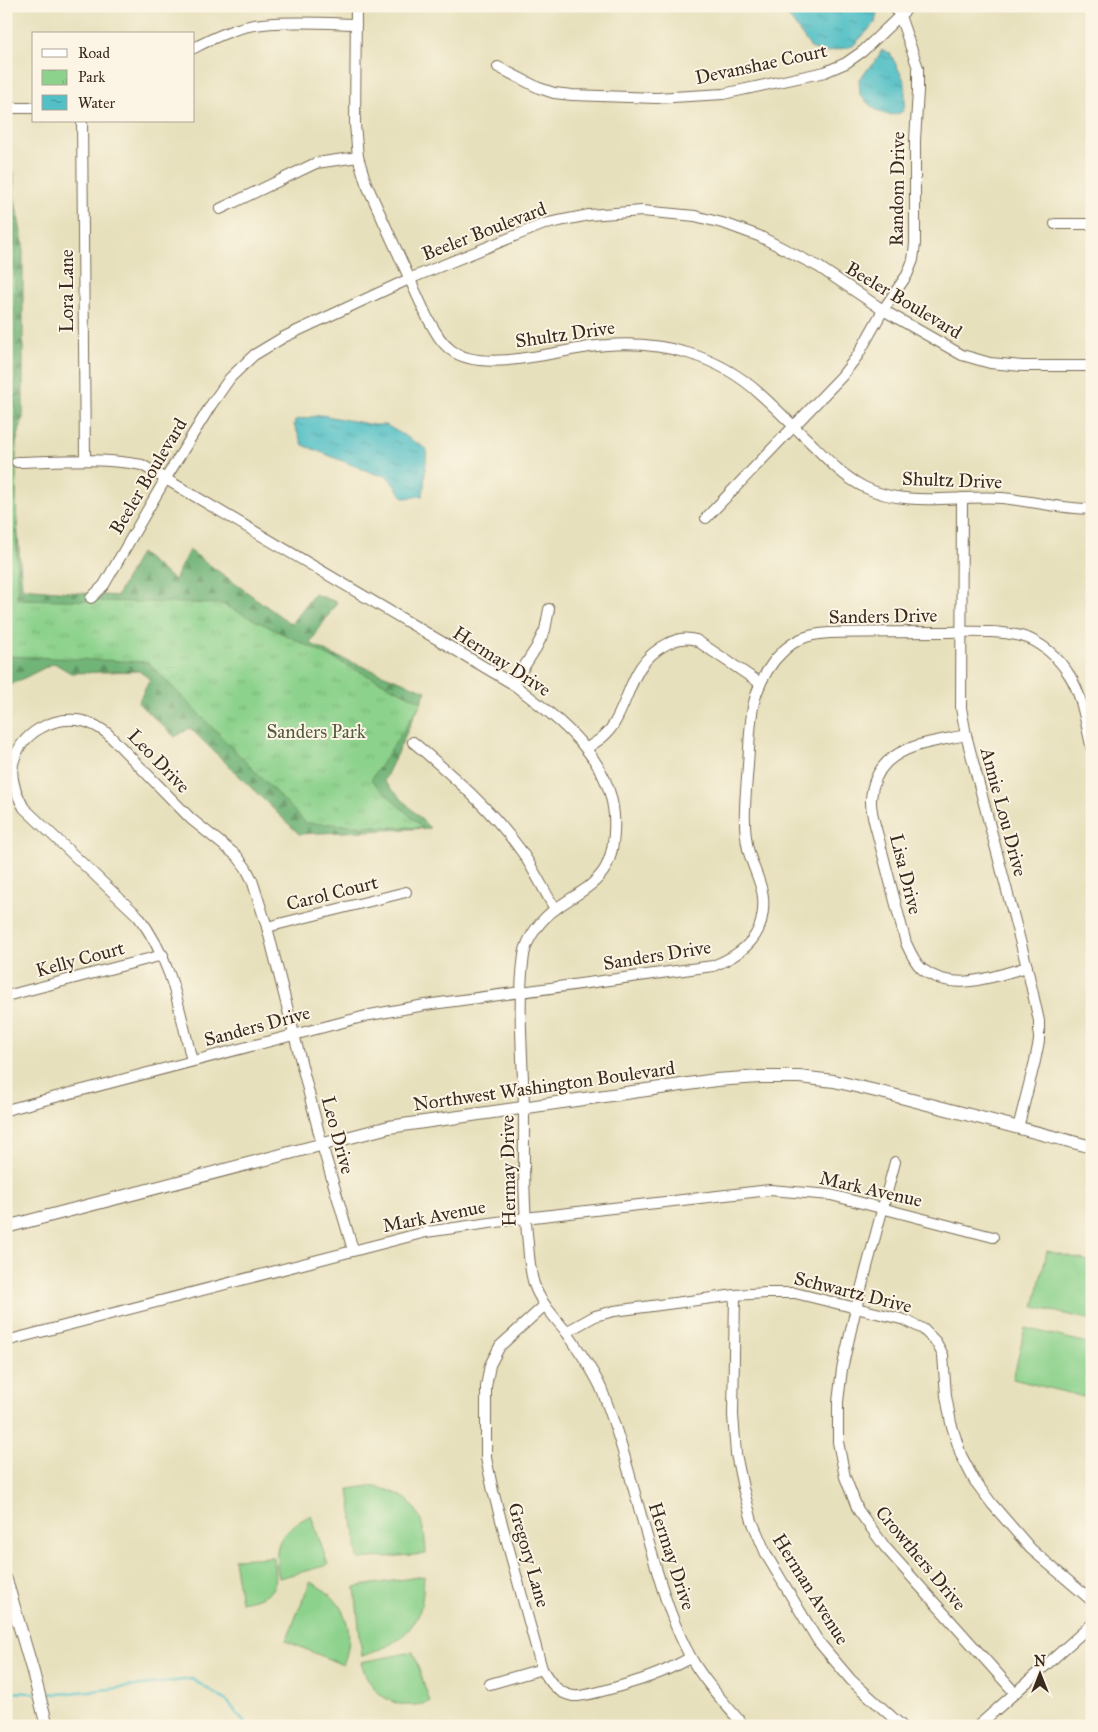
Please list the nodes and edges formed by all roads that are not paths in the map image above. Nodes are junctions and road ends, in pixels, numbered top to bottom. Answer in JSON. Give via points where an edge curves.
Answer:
{"nodes":[{"id":1,"x":356,"y":6,"type":"edge"},
{"id":2,"x":894,"y":6,"type":"edge"},
{"id":3,"x":910,"y":6,"type":"edge"},
{"id":4,"x":900,"y":16,"type":"junction"},
{"id":5,"x":356,"y":24,"type":"junction"},
{"id":6,"x":195,"y":47,"type":"edge"},
{"id":7,"x":498,"y":67,"type":"dead end"},
{"id":8,"x":6,"y":108,"type":"edge"},
{"id":9,"x":32,"y":108,"type":"edge"},
{"id":10,"x":82,"y":122,"type":"edge"},
{"id":11,"x":358,"y":156,"type":"junction"},
{"id":12,"x":220,"y":209,"type":"dead end"},
{"id":13,"x":1056,"y":224,"type":"dead end"},
{"id":14,"x":1092,"y":224,"type":"edge"},
{"id":15,"x":409,"y":278,"type":"junction"},
{"id":16,"x":883,"y":310,"type":"junction"},
{"id":17,"x":1092,"y":366,"type":"edge"},
{"id":18,"x":794,"y":427,"type":"junction"},
{"id":19,"x":85,"y":460,"type":"junction"},
{"id":20,"x":17,"y":462,"type":"dead end"},
{"id":21,"x":166,"y":478,"type":"junction"},
{"id":22,"x":962,"y":498,"type":"junction"},
{"id":23,"x":1092,"y":509,"type":"edge"},
{"id":24,"x":706,"y":518,"type":"dead end"},
{"id":25,"x":91,"y":598,"type":"dead end"},
{"id":26,"x":549,"y":609,"type":"dead end"},
{"id":27,"x":962,"y":632,"type":"junction"},
{"id":28,"x":760,"y":683,"type":"junction"},
{"id":29,"x":513,"y":684,"type":"junction"},
{"id":30,"x":966,"y":735,"type":"junction"},
{"id":31,"x":413,"y":742,"type":"dead end"},
{"id":32,"x":587,"y":748,"type":"junction"},
{"id":33,"x":1092,"y":749,"type":"edge"},
{"id":34,"x":406,"y":892,"type":"dead end"},
{"id":35,"x":555,"y":908,"type":"junction"},
{"id":36,"x":266,"y":927,"type":"junction"},
{"id":37,"x":163,"y":955,"type":"junction"},
{"id":38,"x":1027,"y":967,"type":"junction"},
{"id":39,"x":522,"y":992,"type":"junction"},
{"id":40,"x":6,"y":996,"type":"edge"},
{"id":41,"x":294,"y":1034,"type":"junction"},
{"id":42,"x":192,"y":1061,"type":"junction"},
{"id":43,"x":524,"y":1108,"type":"junction"},
{"id":44,"x":6,"y":1110,"type":"edge"},
{"id":45,"x":1018,"y":1128,"type":"junction"},
{"id":46,"x":322,"y":1145,"type":"junction"},
{"id":47,"x":1092,"y":1147,"type":"edge"},
{"id":48,"x":895,"y":1162,"type":"dead end"},
{"id":49,"x":884,"y":1208,"type":"junction"},
{"id":50,"x":525,"y":1218,"type":"junction"},
{"id":51,"x":6,"y":1227,"type":"edge"},
{"id":52,"x":993,"y":1237,"type":"dead end"},
{"id":53,"x":353,"y":1250,"type":"junction"},
{"id":54,"x":735,"y":1295,"type":"junction"},
{"id":55,"x":544,"y":1305,"type":"junction"},
{"id":56,"x":856,"y":1308,"type":"junction"},
{"id":57,"x":566,"y":1332,"type":"junction"},
{"id":58,"x":6,"y":1341,"type":"edge"},
{"id":59,"x":6,"y":1580,"type":"edge"},
{"id":60,"x":1092,"y":1601,"type":"edge"},
{"id":61,"x":1092,"y":1624,"type":"edge"},
{"id":62,"x":690,"y":1658,"type":"junction"},
{"id":63,"x":542,"y":1669,"type":"junction"},
{"id":64,"x":490,"y":1684,"type":"dead end"},
{"id":65,"x":1015,"y":1694,"type":"junction"},
{"id":66,"x":47,"y":1726,"type":"edge"},
{"id":67,"x":744,"y":1726,"type":"edge"},
{"id":68,"x":902,"y":1726,"type":"edge"},
{"id":69,"x":978,"y":1726,"type":"edge"}],
"edges":[{"from":1,"to":5,"type":"street","name":"Shultz Drive"},
{"from":2,"to":4,"type":"street","name":"Random Drive"},
{"from":3,"to":4,"type":"street","name":"Devanshae Court"},
{"from":4,"to":7,"type":"street","name":"Devanshae Court","via":[[864,51],[846,63],[825,72],[723,94],[656,98],[563,94],[539,88]]},
{"from":4,"to":16,"type":"street","name":"Random Drive","via":[[918,68],[915,244],[907,275]]},
{"from":5,"to":6,"type":"street","via":[[262,24],[238,29]]},
{"from":5,"to":11,"type":"street","name":"Shultz Drive","via":[[355,125]]},
{"from":8,"to":9,"type":"street"},
{"from":10,"to":19,"type":"street","name":"Lora Lane"},
{"from":11,"to":12,"type":"street","via":[[316,163]]},
{"from":11,"to":15,"type":"street","name":"Shultz Drive","via":[[366,183]]},
{"from":13,"to":14,"type":"street"},
{"from":15,"to":16,"type":"street","name":"Beeler Boulevard","via":[[544,224],[589,215],[642,211],[695,216],[760,236],[818,267]]},
{"from":15,"to":18,"type":"street","name":"Shultz Drive","via":[[438,336],[451,350],[465,358],[501,361],[592,346],[629,343],[659,346],[696,355],[728,370],[760,393]]},
{"from":15,"to":21,"type":"street","name":"Beeler Boulevard","via":[[284,337],[254,355],[230,378]]},
{"from":16,"to":17,"type":"street","name":"Beeler Boulevard","via":[[962,355],[990,363]]},
{"from":16,"to":18,"type":"street","name":"Random Drive","via":[[858,355]]},
{"from":18,"to":22,"type":"street","name":"Shultz Drive","via":[[847,478],[864,487],[900,498]]},
{"from":18,"to":24,"type":"street","name":"Random Drive"},
{"from":19,"to":20,"type":"street","name":"Hermay Drive"},
{"from":19,"to":21,"type":"street","name":"Hermay Drive","via":[[142,465]]},
{"from":21,"to":25,"type":"street","name":"Beeler Boulevard","via":[[104,585]]},
{"from":21,"to":29,"type":"street","name":"Hermay Drive"},
{"from":22,"to":23,"type":"street","name":"Shultz Drive","via":[[1001,498],[1071,509]]},
{"from":22,"to":27,"type":"street","name":"Annie Lou Drive"},
{"from":26,"to":29,"type":"street","via":[[541,639]]},
{"from":27,"to":28,"type":"street","name":"Sanders Drive","via":[[810,636],[782,651]]},
{"from":27,"to":30,"type":"street","name":"Annie Lou Drive","via":[[961,691]]},
{"from":27,"to":33,"type":"street","name":"Sanders Drive","via":[[1022,636],[1042,645],[1070,676]]},
{"from":28,"to":32,"type":"street","via":[[696,640],[675,640],[648,656],[637,671],[615,722],[605,736]]},
{"from":28,"to":39,"type":"street","name":"Sanders Drive","via":[[753,702],[745,824],[748,849],[763,891],[764,907],[761,924],[743,950],[713,966]]},
{"from":29,"to":32,"type":"street","name":"Hermay Drive"},
{"from":30,"to":38,"type":"street","name":"Annie Lou Drive"},
{"from":30,"to":38,"type":"street","name":"Lisa Drive","via":[[914,746],[887,762],[872,785],[872,809],[906,943],[922,969],[956,982],[975,982]]},
{"from":31,"to":35,"type":"street","via":[[467,789],[494,819],[522,852]]},
{"from":32,"to":35,"type":"street","name":"Hermay Drive","via":[[605,779],[613,802],[615,837],[605,868],[577,896]]},
{"from":34,"to":36,"type":"street","name":"Carol Court"},
{"from":35,"to":39,"type":"street","name":"Hermay Drive","via":[[529,940]]},
{"from":36,"to":37,"type":"street","name":"Leo Drive","via":[[252,880],[237,856],[191,819],[107,733],[82,721],[50,723],[30,734],[19,749],[13,764],[16,794],[29,814],[138,916],[152,933]]},
{"from":36,"to":41,"type":"street","name":"Leo Drive"},
{"from":37,"to":40,"type":"street","name":"Kelly Court"},
{"from":37,"to":42,"type":"street","name":"Leo Drive"},
{"from":38,"to":45,"type":"street","name":"Annie Lou Drive","via":[[1039,1020],[1039,1041]]},
{"from":39,"to":41,"type":"street","name":"Sanders Drive","via":[[370,1015]]},
{"from":39,"to":43,"type":"street","name":"Hermay Drive"},
{"from":41,"to":42,"type":"street","name":"Sanders Drive"},
{"from":41,"to":46,"type":"street","name":"Leo Drive"},
{"from":42,"to":44,"type":"street","name":"Sanders Drive"},
{"from":43,"to":45,"type":"main road","name":"Northwest Washington Boulevard","via":[[716,1080],[799,1078],[834,1081]]},
{"from":43,"to":46,"type":"main road","name":"Northwest Washington Boulevard","via":[[389,1127]]},
{"from":43,"to":50,"type":"street","name":"Hermay Drive"},
{"from":45,"to":47,"type":"main road","name":"Northwest Washington Boulevard"},
{"from":46,"to":51,"type":"main road","name":"Northwest Washington Boulevard"},
{"from":46,"to":53,"type":"street","name":"Leo Drive"},
{"from":48,"to":49,"type":"street","name":"Crowthers Drive"},
{"from":49,"to":50,"type":"street","name":"Mark Avenue","via":[[831,1195],[770,1190]]},
{"from":49,"to":52,"type":"street","name":"Mark Avenue"},
{"from":49,"to":56,"type":"street","name":"Crowthers Drive"},
{"from":50,"to":53,"type":"street","name":"Mark Avenue","via":[[426,1232]]},
{"from":50,"to":55,"type":"street","name":"Hermay Drive","via":[[534,1285]]},
{"from":53,"to":58,"type":"street","name":"Mark Avenue"},
{"from":54,"to":56,"type":"street","name":"Schwartz Drive","via":[[796,1293]]},
{"from":54,"to":57,"type":"street","name":"Schwartz Drive","via":[[614,1311],[595,1316]]},
{"from":54,"to":68,"type":"street","name":"Herman Avenue","via":[[735,1444],[752,1521],[767,1556],[818,1640],[850,1680]]},
{"from":55,"to":57,"type":"street","name":"Hermay Drive"},
{"from":55,"to":63,"type":"street","name":"Gregory Lane","via":[[500,1346],[490,1365],[486,1387],[486,1458]]},
{"from":56,"to":60,"type":"street","name":"Schwartz Drive","via":[[905,1320],[923,1329],[936,1342],[943,1355],[950,1424],[974,1480],[1031,1549]]},
{"from":56,"to":65,"type":"street","name":"Crowthers Drive","via":[[842,1369],[838,1442],[845,1477],[858,1510],[885,1547]]},
{"from":57,"to":62,"type":"street","name":"Hermay Drive","via":[[599,1384],[615,1426],[658,1577]]},
{"from":59,"to":66,"type":"main road"},
{"from":61,"to":65,"type":"street"},
{"from":62,"to":63,"type":"street","name":"Gregory Lane","via":[[659,1673],[588,1695],[574,1696],[561,1691],[551,1685]]},
{"from":62,"to":67,"type":"street","name":"Hermay Drive"},
{"from":63,"to":64,"type":"street"},
{"from":65,"to":69,"type":"street"}]}
